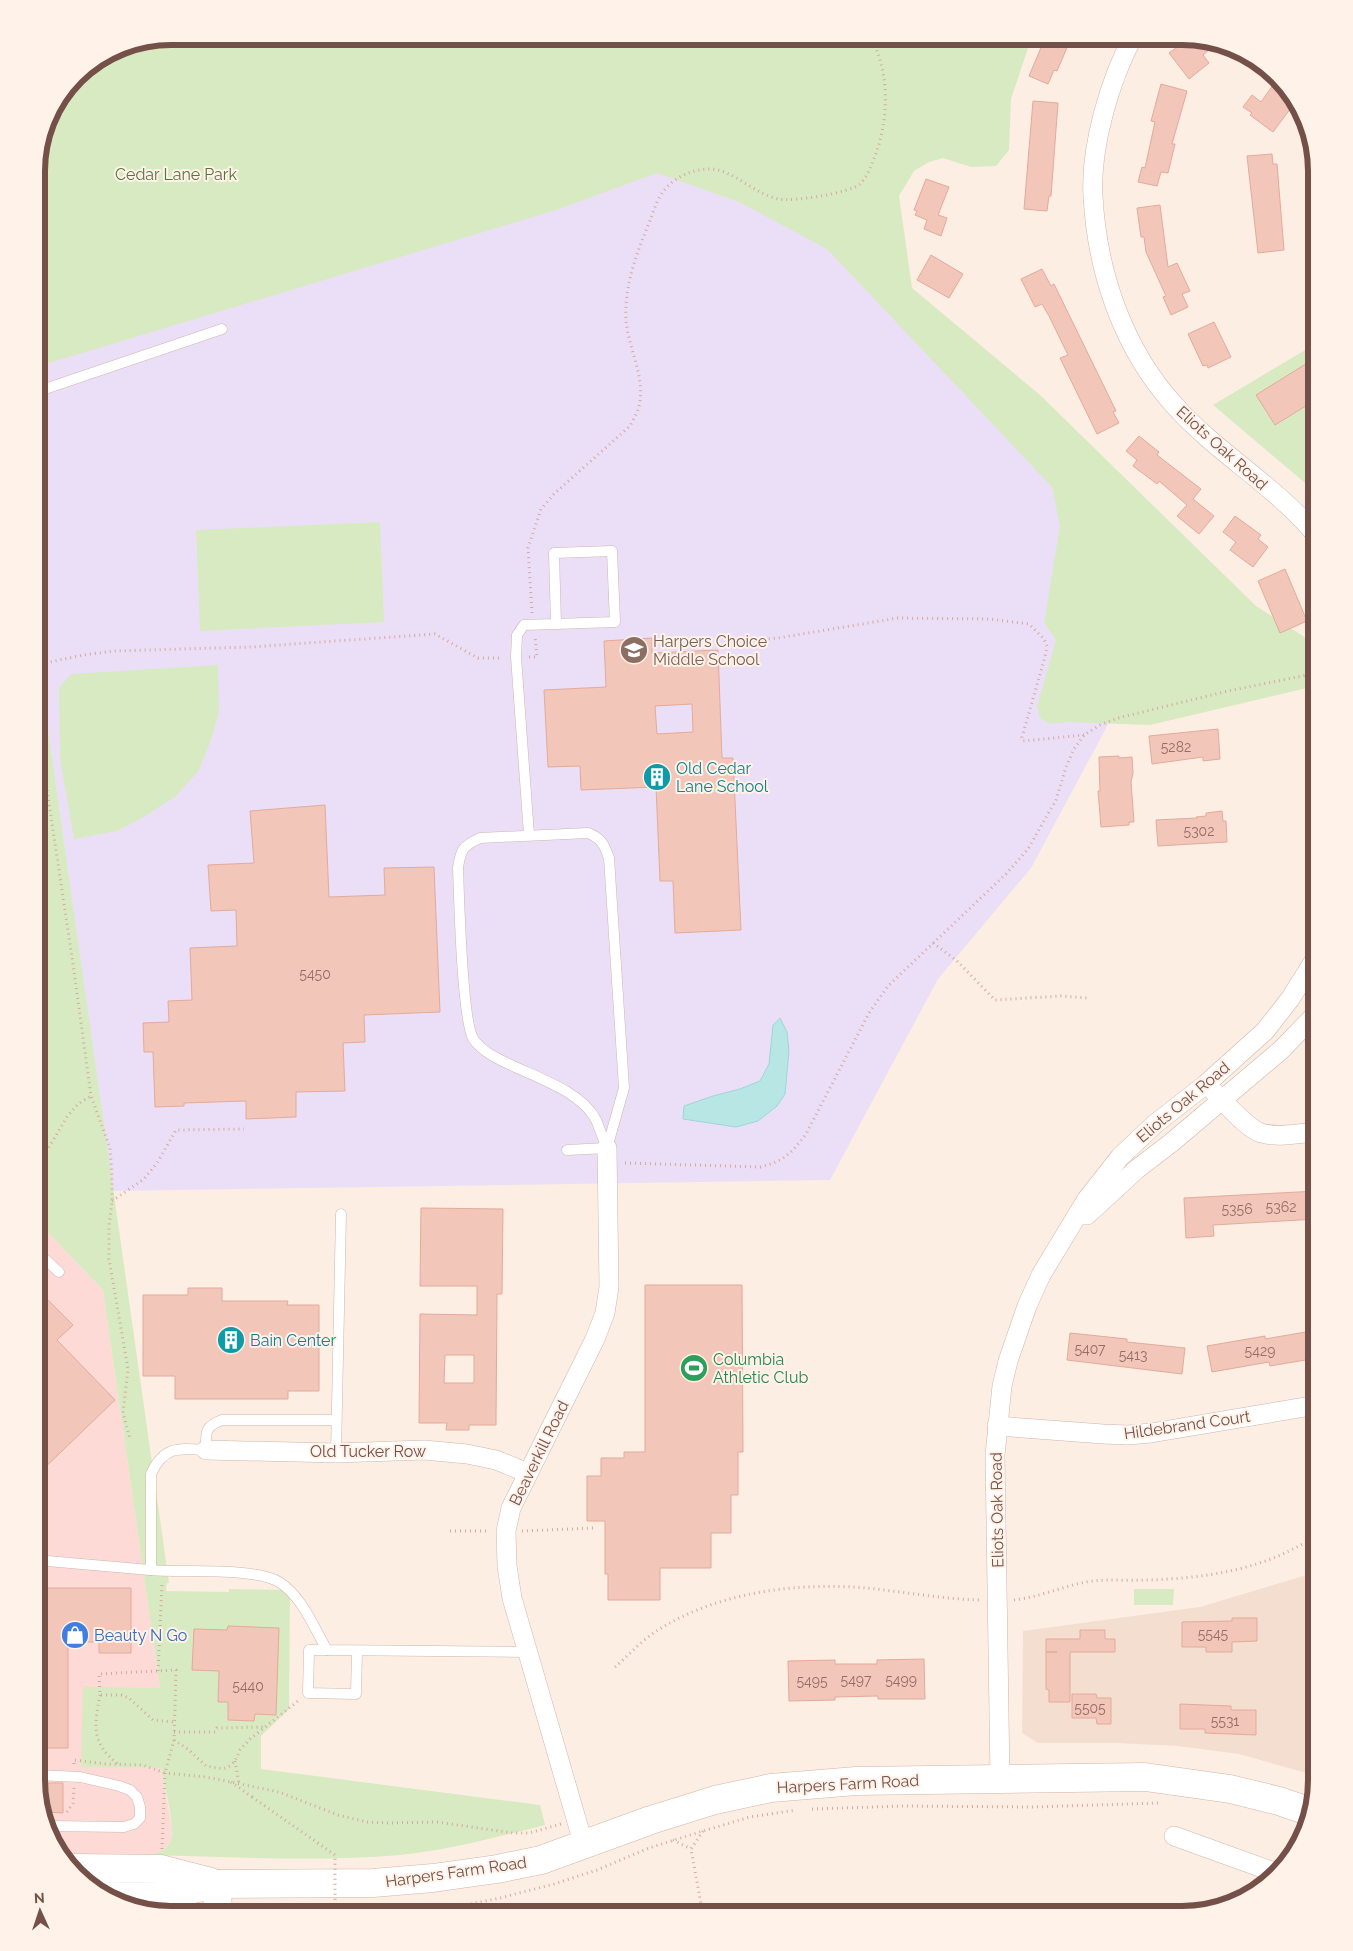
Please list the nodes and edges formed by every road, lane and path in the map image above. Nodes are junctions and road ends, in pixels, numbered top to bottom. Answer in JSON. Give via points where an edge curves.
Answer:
{"nodes":[{"id":1,"x":875,"y":45,"type":"edge"},
{"id":2,"x":1129,"y":45,"type":"edge"},
{"id":3,"x":222,"y":329,"type":"dead end"},
{"id":4,"x":45,"y":389,"type":"edge"},
{"id":5,"x":1308,"y":525,"type":"edge"},
{"id":6,"x":556,"y":624,"type":"junction"},
{"id":7,"x":533,"y":625,"type":"junction"},
{"id":8,"x":724,"y":643,"type":"dead end"},
{"id":9,"x":516,"y":657,"type":"junction"},
{"id":10,"x":45,"y":662,"type":"edge"},
{"id":11,"x":1308,"y":675,"type":"edge"},
{"id":12,"x":1084,"y":735,"type":"junction"},
{"id":13,"x":45,"y":774,"type":"edge"},
{"id":14,"x":529,"y":835,"type":"junction"},
{"id":15,"x":933,"y":942,"type":"junction"},
{"id":16,"x":1308,"y":970,"type":"edge"},
{"id":17,"x":1088,"y":998,"type":"dead end"},
{"id":18,"x":1308,"y":1022,"type":"edge"},
{"id":19,"x":1206,"y":1084,"type":"junction"},
{"id":20,"x":91,"y":1096,"type":"junction"},
{"id":21,"x":1222,"y":1100,"type":"junction"},
{"id":22,"x":244,"y":1129,"type":"dead end"},
{"id":23,"x":1308,"y":1133,"type":"edge"},
{"id":24,"x":566,"y":1150,"type":"dead end"},
{"id":25,"x":45,"y":1153,"type":"edge"},
{"id":26,"x":607,"y":1156,"type":"junction"},
{"id":27,"x":112,"y":1201,"type":"junction"},
{"id":28,"x":341,"y":1214,"type":"dead end"},
{"id":29,"x":1055,"y":1251,"type":"junction"},
{"id":30,"x":45,"y":1260,"type":"edge"},
{"id":31,"x":58,"y":1272,"type":"dead end"},
{"id":32,"x":1308,"y":1407,"type":"edge"},
{"id":33,"x":336,"y":1420,"type":"junction"},
{"id":34,"x":997,"y":1426,"type":"junction"},
{"id":35,"x":130,"y":1439,"type":"dead end"},
{"id":36,"x":206,"y":1450,"type":"junction"},
{"id":37,"x":336,"y":1453,"type":"junction"},
{"id":38,"x":528,"y":1473,"type":"junction"},
{"id":39,"x":1308,"y":1540,"type":"edge"},
{"id":40,"x":45,"y":1561,"type":"edge"},
{"id":41,"x":151,"y":1570,"type":"junction"},
{"id":42,"x":163,"y":1570,"type":"junction"},
{"id":43,"x":998,"y":1601,"type":"junction"},
{"id":44,"x":327,"y":1650,"type":"junction"},
{"id":45,"x":358,"y":1651,"type":"junction"},
{"id":46,"x":527,"y":1652,"type":"junction"},
{"id":47,"x":615,"y":1667,"type":"dead end"},
{"id":48,"x":158,"y":1671,"type":"junction"},
{"id":49,"x":308,"y":1693,"type":"junction"},
{"id":50,"x":100,"y":1695,"type":"junction"},
{"id":51,"x":174,"y":1722,"type":"junction"},
{"id":52,"x":264,"y":1726,"type":"junction"},
{"id":53,"x":174,"y":1732,"type":"junction"},
{"id":54,"x":174,"y":1740,"type":"junction"},
{"id":55,"x":235,"y":1761,"type":"junction"},
{"id":56,"x":118,"y":1764,"type":"junction"},
{"id":57,"x":165,"y":1773,"type":"junction"},
{"id":58,"x":45,"y":1775,"type":"edge"},
{"id":59,"x":74,"y":1777,"type":"junction"},
{"id":60,"x":1000,"y":1779,"type":"junction"},
{"id":61,"x":231,"y":1781,"type":"junction"},
{"id":62,"x":239,"y":1783,"type":"junction"},
{"id":63,"x":1170,"y":1804,"type":"dead end"},
{"id":64,"x":809,"y":1809,"type":"dead end"},
{"id":65,"x":800,"y":1810,"type":"dead end"},
{"id":66,"x":1304,"y":1810,"type":"edge"},
{"id":67,"x":54,"y":1826,"type":"edge"},
{"id":68,"x":63,"y":1826,"type":"junction"},
{"id":69,"x":703,"y":1830,"type":"junction"},
{"id":70,"x":580,"y":1833,"type":"junction"},
{"id":71,"x":1174,"y":1836,"type":"dead end"},
{"id":72,"x":673,"y":1840,"type":"junction"},
{"id":73,"x":691,"y":1849,"type":"junction"},
{"id":74,"x":162,"y":1857,"type":"dead end"},
{"id":75,"x":81,"y":1868,"type":"edge"},
{"id":76,"x":1269,"y":1870,"type":"edge"},
{"id":77,"x":217,"y":1884,"type":"junction"},
{"id":78,"x":124,"y":1896,"type":"edge"},
{"id":79,"x":218,"y":1906,"type":"edge"},
{"id":80,"x":335,"y":1906,"type":"edge"},
{"id":81,"x":458,"y":1906,"type":"edge"},
{"id":82,"x":702,"y":1906,"type":"edge"}],
"edges":[{"from":1,"to":7,"type":"path","via":[[883,74],[884,125],[868,173],[859,185],[817,198],[779,200],[721,170],[710,169],[679,177],[660,196],[638,248],[626,305],[626,322],[640,384],[637,413],[630,426],[541,509],[528,548]]},
{"from":2,"to":5,"type":"street","name":"Eliots Oak Road","via":[[1104,112],[1093,186],[1096,232],[1113,301],[1142,362],[1175,407]]},
{"from":3,"to":4,"type":"lane"},
{"from":6,"to":6,"type":"lane","via":[[615,622],[612,551],[554,553]]},
{"from":6,"to":7,"type":"lane"},
{"from":7,"to":9,"type":"lane","via":[[524,625],[517,635]]},
{"from":7,"to":9,"type":"path","via":[[537,657]]},
{"from":8,"to":12,"type":"path","via":[[771,639],[898,618],[990,619],[1029,624],[1038,631],[1047,646],[1023,741]]},
{"from":9,"to":10,"type":"path","via":[[478,658],[435,634],[280,645],[114,651]]},
{"from":9,"to":14,"type":"lane"},
{"from":11,"to":12,"type":"path","via":[[1118,718]]},
{"from":12,"to":15,"type":"path","via":[[1066,767],[1056,800],[1028,849]]},
{"from":13,"to":20,"type":"path"},
{"from":14,"to":26,"type":"lane","via":[[588,833],[604,844],[609,858],[624,1088]]},
{"from":14,"to":26,"type":"lane","via":[[480,838],[467,844],[460,853],[458,867],[468,1027],[473,1039],[495,1057],[571,1094],[588,1108],[596,1120]]},
{"from":15,"to":17,"type":"path","via":[[957,961],[995,1000],[1061,996]]},
{"from":15,"to":26,"type":"path","via":[[888,986],[869,1013],[806,1134],[793,1152],[778,1162],[760,1167]]},
{"from":16,"to":19,"type":"street","name":"Eliots Oak Road","via":[[1264,1031]]},
{"from":18,"to":21,"type":"street","name":"Eliots Oak Road"},
{"from":19,"to":21,"type":"street"},
{"from":19,"to":29,"type":"street","name":"Eliots Oak Road","via":[[1155,1124],[1120,1157],[1087,1200]]},
{"from":20,"to":25,"type":"path","via":[[66,1117]]},
{"from":20,"to":27,"type":"path","via":[[110,1148]]},
{"from":21,"to":23,"type":"street","via":[[1259,1133]]},
{"from":21,"to":29,"type":"street","name":"Eliots Oak Road","via":[[1095,1206]]},
{"from":22,"to":27,"type":"path","via":[[176,1130],[144,1179]]},
{"from":24,"to":26,"type":"lane"},
{"from":26,"to":38,"type":"street","name":"Beaverkill Road","via":[[609,1287],[605,1313]]},
{"from":27,"to":35,"type":"path","via":[[110,1258],[128,1369],[124,1413]]},
{"from":28,"to":33,"type":"lane"},
{"from":29,"to":34,"type":"street","name":"Eliots Oak Road","via":[[1016,1332],[1002,1386]]},
{"from":30,"to":31,"type":"lane"},
{"from":32,"to":34,"type":"street","name":"Hildebrand Court","via":[[1128,1435]]},
{"from":33,"to":36,"type":"lane","via":[[222,1420],[211,1424],[206,1431]]},
{"from":33,"to":37,"type":"lane"},
{"from":34,"to":43,"type":"street","name":"Eliots Oak Road"},
{"from":36,"to":37,"type":"street","name":"Old Tucker Row"},
{"from":36,"to":41,"type":"lane","via":[[182,1448],[170,1451],[156,1464],[151,1474]]},
{"from":37,"to":38,"type":"street","name":"Old Tucker Row","via":[[424,1450],[496,1460]]},
{"from":38,"to":46,"type":"street","name":"Beaverkill Road","via":[[511,1508],[506,1531],[512,1598]]},
{"from":39,"to":43,"type":"path","via":[[1273,1559],[1230,1572],[1196,1577],[1093,1581],[1036,1597]]},
{"from":40,"to":41,"type":"lane"},
{"from":41,"to":42,"type":"lane"},
{"from":42,"to":44,"type":"lane","via":[[241,1573],[278,1582],[302,1607]]},
{"from":42,"to":48,"type":"path"},
{"from":43,"to":47,"type":"path","via":[[832,1586],[763,1592],[684,1616],[654,1632]]},
{"from":43,"to":60,"type":"street","name":"Eliots Oak Road"},
{"from":44,"to":45,"type":"lane"},
{"from":44,"to":49,"type":"lane","via":[[309,1650]]},
{"from":45,"to":46,"type":"lane"},
{"from":45,"to":49,"type":"lane","via":[[356,1694]]},
{"from":46,"to":70,"type":"street","name":"Beaverkill Road"},
{"from":48,"to":50,"type":"path","via":[[99,1674]]},
{"from":48,"to":51,"type":"path","via":[[176,1670]]},
{"from":49,"to":52,"type":"path"},
{"from":50,"to":51,"type":"path","via":[[122,1695],[153,1720]]},
{"from":50,"to":56,"type":"path","via":[[95,1730],[106,1755]]},
{"from":51,"to":53,"type":"path"},
{"from":52,"to":53,"type":"path","via":[[216,1728],[215,1732]]},
{"from":52,"to":55,"type":"path","via":[[240,1750]]},
{"from":53,"to":54,"type":"path"},
{"from":54,"to":55,"type":"path","via":[[206,1766],[222,1769]]},
{"from":54,"to":57,"type":"path"},
{"from":55,"to":62,"type":"path"},
{"from":56,"to":57,"type":"path","via":[[143,1765]]},
{"from":56,"to":59,"type":"path","via":[[74,1760]]},
{"from":57,"to":61,"type":"path"},
{"from":57,"to":74,"type":"path"},
{"from":58,"to":59,"type":"lane"},
{"from":59,"to":68,"type":"path","via":[[73,1803],[64,1817]]},
{"from":59,"to":68,"type":"lane","via":[[130,1790],[137,1797],[140,1818],[134,1824],[124,1826]]},
{"from":60,"to":66,"type":"main road","name":"Harpers Farm Road","via":[[1145,1777],[1230,1789]]},
{"from":60,"to":70,"type":"main road","name":"Harpers Farm Road","via":[[856,1781],[771,1788],[715,1800],[651,1820]]},
{"from":61,"to":62,"type":"path"},
{"from":61,"to":80,"type":"path","bridge":true,"via":[[335,1855]]},
{"from":62,"to":70,"type":"path","via":[[279,1792],[338,1815],[366,1822],[437,1822],[513,1833]]},
{"from":63,"to":64,"type":"path"},
{"from":65,"to":69,"type":"path","via":[[750,1817]]},
{"from":67,"to":68,"type":"lane"},
{"from":69,"to":72,"type":"path"},
{"from":69,"to":73,"type":"path"},
{"from":70,"to":77,"type":"main road","name":"Harpers Farm Road","via":[[541,1860],[433,1878],[373,1883]]},
{"from":71,"to":76,"type":"street"},
{"from":72,"to":73,"type":"path"},
{"from":72,"to":81,"type":"path","via":[[554,1884]]},
{"from":73,"to":82,"type":"path"},
{"from":75,"to":77,"type":"main road","name":"Harpers Farm Road","via":[[161,1870]]},
{"from":77,"to":78,"type":"main road","name":"Harpers Farm Road","via":[[155,1897]]},
{"from":77,"to":79,"type":"main road"}]}
